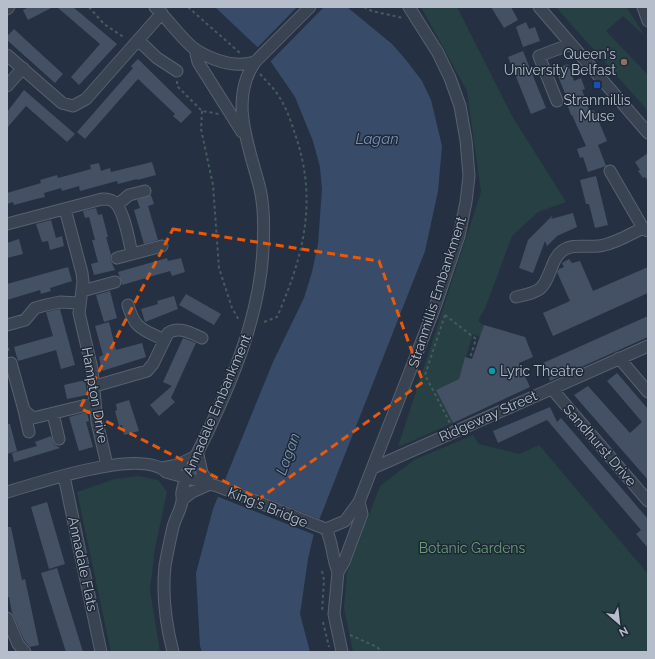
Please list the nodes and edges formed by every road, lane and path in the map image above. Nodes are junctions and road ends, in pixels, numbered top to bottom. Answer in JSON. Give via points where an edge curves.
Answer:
{"nodes":[{"id":1,"x":89,"y":7,"type":"edge"},
{"id":2,"x":188,"y":7,"type":"edge"},
{"id":3,"x":310,"y":7,"type":"edge"},
{"id":4,"x":364,"y":7,"type":"edge"},
{"id":5,"x":539,"y":7,"type":"edge"},
{"id":6,"x":643,"y":7,"type":"edge"},
{"id":7,"x":159,"y":10,"type":"edge"},
{"id":8,"x":408,"y":12,"type":"edge"},
{"id":9,"x":648,"y":20,"type":"edge"},
{"id":10,"x":137,"y":42,"type":"junction"},
{"id":11,"x":571,"y":44,"type":"junction"},
{"id":12,"x":196,"y":49,"type":"junction"},
{"id":13,"x":7,"y":55,"type":"edge"},
{"id":14,"x":245,"y":57,"type":"dead end"},
{"id":15,"x":258,"y":64,"type":"junction"},
{"id":16,"x":22,"y":68,"type":"junction"},
{"id":17,"x":177,"y":71,"type":"joint"},
{"id":18,"x":7,"y":86,"type":"edge"},
{"id":19,"x":557,"y":101,"type":"dead end"},
{"id":20,"x":202,"y":111,"type":"junction"},
{"id":21,"x":220,"y":114,"type":"dead end"},
{"id":22,"x":648,"y":133,"type":"edge"},
{"id":23,"x":244,"y":134,"type":"junction"},
{"id":24,"x":610,"y":171,"type":"dead end"},
{"id":25,"x":145,"y":191,"type":"dead end"},
{"id":26,"x":117,"y":205,"type":"junction"},
{"id":27,"x":65,"y":209,"type":"junction"},
{"id":28,"x":7,"y":224,"type":"edge"},
{"id":29,"x":646,"y":230,"type":"edge"},
{"id":30,"x":162,"y":246,"type":"dead end"},
{"id":31,"x":132,"y":254,"type":"junction"},
{"id":32,"x":117,"y":258,"type":"dead end"},
{"id":33,"x":115,"y":282,"type":"dead end"},
{"id":34,"x":82,"y":291,"type":"junction"},
{"id":35,"x":516,"y":297,"type":"dead end"},
{"id":36,"x":78,"y":303,"type":"junction"},
{"id":37,"x":128,"y":305,"type":"dead end"},
{"id":38,"x":239,"y":320,"type":"dead end"},
{"id":39,"x":264,"y":322,"type":"dead end"},
{"id":40,"x":7,"y":325,"type":"edge"},
{"id":41,"x":202,"y":338,"type":"dead end"},
{"id":42,"x":164,"y":340,"type":"junction"},
{"id":43,"x":648,"y":346,"type":"edge"},
{"id":44,"x":470,"y":358,"type":"dead end"},
{"id":45,"x":619,"y":358,"type":"junction"},
{"id":46,"x":11,"y":363,"type":"dead end"},
{"id":47,"x":95,"y":386,"type":"junction"},
{"id":48,"x":552,"y":389,"type":"junction"},
{"id":49,"x":648,"y":392,"type":"edge"},
{"id":50,"x":95,"y":403,"type":"junction"},
{"id":51,"x":24,"y":410,"type":"junction"},
{"id":52,"x":53,"y":414,"type":"junction"},
{"id":53,"x":451,"y":424,"type":"dead end"},
{"id":54,"x":29,"y":432,"type":"dead end"},
{"id":55,"x":59,"y":439,"type":"dead end"},
{"id":56,"x":198,"y":455,"type":"junction"},
{"id":57,"x":107,"y":465,"type":"junction"},
{"id":58,"x":162,"y":468,"type":"junction"},
{"id":59,"x":373,"y":468,"type":"junction"},
{"id":60,"x":64,"y":476,"type":"junction"},
{"id":61,"x":187,"y":479,"type":"junction"},
{"id":62,"x":213,"y":485,"type":"junction"},
{"id":63,"x":7,"y":492,"type":"edge"},
{"id":64,"x":182,"y":500,"type":"junction"},
{"id":65,"x":648,"y":501,"type":"edge"},
{"id":66,"x":359,"y":502,"type":"junction"},
{"id":67,"x":322,"y":529,"type":"junction"},
{"id":68,"x":338,"y":572,"type":"junction"},
{"id":69,"x":7,"y":618,"type":"edge"},
{"id":70,"x":345,"y":633,"type":"dead end"},
{"id":71,"x":25,"y":652,"type":"edge"},
{"id":72,"x":101,"y":652,"type":"edge"},
{"id":73,"x":173,"y":652,"type":"edge"},
{"id":74,"x":342,"y":652,"type":"edge"},
{"id":75,"x":382,"y":652,"type":"edge"}],
"edges":[{"from":1,"to":10,"type":"path","via":[[112,31]]},
{"from":2,"to":14,"type":"path"},
{"from":3,"to":15,"type":"street"},
{"from":4,"to":8,"type":"path","via":[[400,16]]},
{"from":5,"to":11,"type":"street"},
{"from":6,"to":9,"type":"street"},
{"from":7,"to":10,"type":"street"},
{"from":7,"to":12,"type":"street","name":"Annadale Embankment"},
{"from":8,"to":59,"type":"street","name":"Stranmillis Embankment","via":[[426,31],[450,78],[460,106],[469,176],[459,236],[435,307]]},
{"from":10,"to":16,"type":"street","via":[[86,99],[73,106],[62,103]]},
{"from":10,"to":17,"type":"street"},
{"from":11,"to":19,"type":"street","via":[[539,56]]},
{"from":11,"to":22,"type":"street"},
{"from":12,"to":15,"type":"street","name":"Annadale Embankment","via":[[230,64]]},
{"from":12,"to":23,"type":"street","name":"Annadale Embankment","via":[[198,62]]},
{"from":13,"to":16,"type":"street"},
{"from":15,"to":23,"type":"street","name":"Annadale Embankment","via":[[249,72],[244,85]]},
{"from":15,"to":39,"type":"path","via":[[290,119],[300,148],[308,198],[305,232],[297,264],[277,317]]},
{"from":16,"to":18,"type":"street"},
{"from":17,"to":20,"type":"path","via":[[178,86]]},
{"from":20,"to":21,"type":"path"},
{"from":20,"to":38,"type":"path","via":[[201,129],[213,185],[219,268],[232,308]]},
{"from":23,"to":56,"type":"street","name":"Annadale Embankment","via":[[260,190],[264,232],[261,271],[248,333]]},
{"from":24,"to":29,"type":"street"},
{"from":25,"to":26,"type":"street","via":[[129,195]]},
{"from":26,"to":27,"type":"street","via":[[114,201],[102,199]]},
{"from":26,"to":31,"type":"street"},
{"from":27,"to":28,"type":"street"},
{"from":27,"to":34,"type":"street","name":"Hampton Drive","via":[[82,273]]},
{"from":29,"to":35,"type":"street","via":[[602,246],[578,246],[562,251],[555,259],[545,286]]},
{"from":30,"to":31,"type":"street"},
{"from":31,"to":32,"type":"street"},
{"from":33,"to":34,"type":"street"},
{"from":34,"to":36,"type":"street","name":"Hampton Drive"},
{"from":36,"to":40,"type":"street","via":[[60,302],[36,308],[26,320]]},
{"from":36,"to":47,"type":"street","name":"Hampton Drive"},
{"from":37,"to":42,"type":"street","via":[[132,320],[137,326]]},
{"from":41,"to":42,"type":"street","via":[[178,329],[168,333]]},
{"from":42,"to":47,"type":"street","via":[[147,371]]},
{"from":43,"to":45,"type":"street","name":"Ridgeway Street"},
{"from":44,"to":53,"type":"path","via":[[476,339],[445,315],[425,375]]},
{"from":45,"to":48,"type":"street","name":"Ridgeway Street"},
{"from":45,"to":49,"type":"street"},
{"from":46,"to":51,"type":"street"},
{"from":47,"to":50,"type":"street","name":"Hampton Drive"},
{"from":48,"to":59,"type":"street","name":"Ridgeway Street"},
{"from":48,"to":65,"type":"street","name":"Sandhurst Drive"},
{"from":50,"to":52,"type":"street"},
{"from":50,"to":57,"type":"street","name":"Hampton Drive"},
{"from":51,"to":52,"type":"street","via":[[33,418]]},
{"from":51,"to":54,"type":"street"},
{"from":52,"to":55,"type":"street"},
{"from":56,"to":58,"type":"street","via":[[178,465]]},
{"from":56,"to":61,"type":"street","name":"Annadale Embankment"},
{"from":56,"to":62,"type":"street","via":[[202,473]]},
{"from":57,"to":58,"type":"street","via":[[151,464]]},
{"from":57,"to":60,"type":"street"},
{"from":58,"to":61,"type":"street","name":"King's Bridge","via":[[166,472]]},
{"from":59,"to":66,"type":"street","name":"Stranmillis Embankment"},
{"from":60,"to":63,"type":"street"},
{"from":60,"to":72,"type":"street","name":"Annadale Flats"},
{"from":61,"to":62,"type":"street","name":"King's Bridge"},
{"from":61,"to":64,"type":"street","name":"Annadale Embankment","via":[[181,492]]},
{"from":62,"to":64,"type":"street","via":[[192,492]]},
{"from":62,"to":67,"type":"street","name":"King's Bridge"},
{"from":64,"to":73,"type":"street","name":"Annadale Embankment","via":[[173,526],[165,567],[165,594]]},
{"from":66,"to":67,"type":"street","name":"Stranmillis Embankment","via":[[345,521]]},
{"from":66,"to":68,"type":"street","name":"Stranmillis Embankment","via":[[362,514]]},
{"from":67,"to":68,"type":"street","name":"Stranmillis Embankment","via":[[332,544],[333,559]]},
{"from":68,"to":74,"type":"street","name":"Stranmillis Embankment","via":[[334,614]]},
{"from":69,"to":71,"type":"street","via":[[18,644]]},
{"from":70,"to":75,"type":"path","via":[[377,647]]}]}
